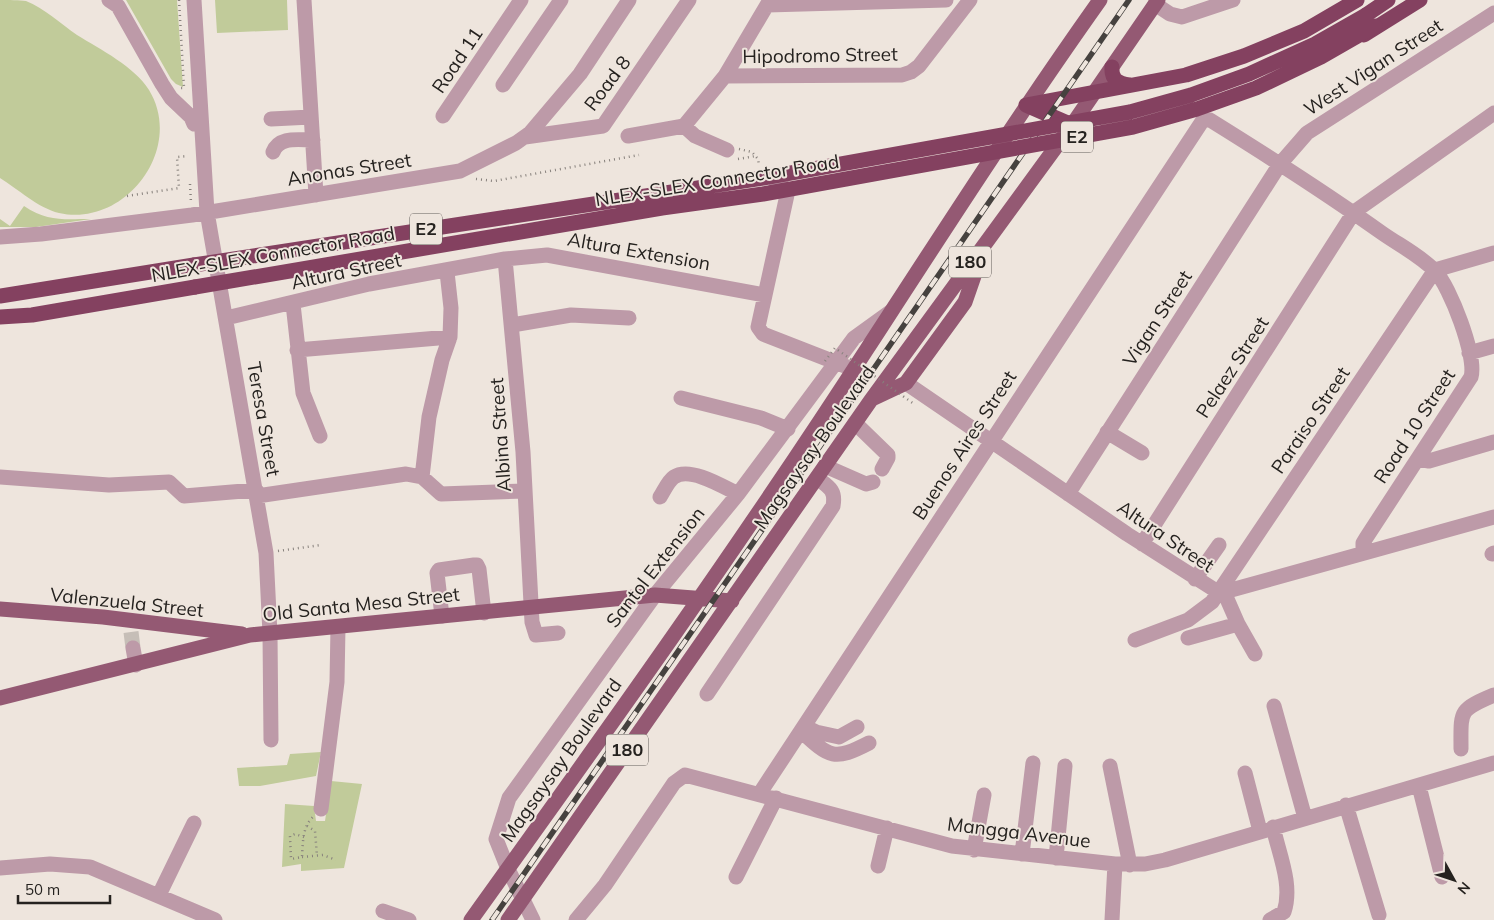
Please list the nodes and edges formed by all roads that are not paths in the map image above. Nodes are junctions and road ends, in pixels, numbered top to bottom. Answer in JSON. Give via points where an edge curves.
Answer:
{"nodes":[{"id":1,"x":110,"y":0,"type":"edge"},
{"id":2,"x":186,"y":0,"type":"edge"},
{"id":3,"x":194,"y":0,"type":"edge"},
{"id":4,"x":304,"y":0,"type":"edge"},
{"id":5,"x":521,"y":0,"type":"edge"},
{"id":6,"x":561,"y":0,"type":"edge"},
{"id":7,"x":629,"y":0,"type":"edge"},
{"id":8,"x":689,"y":0,"type":"edge"},
{"id":9,"x":946,"y":0,"type":"edge"},
{"id":10,"x":970,"y":0,"type":"edge"},
{"id":11,"x":1100,"y":0,"type":"edge"},
{"id":12,"x":1233,"y":0,"type":"edge"},
{"id":13,"x":1357,"y":0,"type":"edge"},
{"id":14,"x":1388,"y":0,"type":"edge"},
{"id":15,"x":1414,"y":0,"type":"edge"},
{"id":16,"x":1420,"y":0,"type":"edge"},
{"id":17,"x":1156,"y":2,"type":"edge"},
{"id":18,"x":769,"y":3,"type":"edge"},
{"id":19,"x":1494,"y":13,"type":"edge"},
{"id":20,"x":1112,"y":67,"type":"junction"},
{"id":21,"x":725,"y":76,"type":"junction"},
{"id":22,"x":503,"y":85,"type":"dead end"},
{"id":23,"x":1129,"y":86,"type":"junction"},
{"id":24,"x":1095,"y":91,"type":"junction"},
{"id":25,"x":1026,"y":104,"type":"junction"},
{"id":26,"x":1494,"y":113,"type":"edge"},
{"id":27,"x":444,"y":116,"type":"dead end"},
{"id":28,"x":311,"y":117,"type":"junction"},
{"id":29,"x":271,"y":119,"type":"dead end"},
{"id":30,"x":1203,"y":120,"type":"joint"},
{"id":31,"x":194,"y":124,"type":"junction"},
{"id":32,"x":1072,"y":125,"type":"junction"},
{"id":33,"x":684,"y":126,"type":"junction"},
{"id":34,"x":628,"y":136,"type":"dead end"},
{"id":35,"x":1005,"y":136,"type":"junction"},
{"id":36,"x":525,"y":137,"type":"junction"},
{"id":37,"x":313,"y":140,"type":"junction"},
{"id":38,"x":273,"y":152,"type":"dead end"},
{"id":39,"x":730,"y":155,"type":"road end"},
{"id":40,"x":1280,"y":164,"type":"junction"},
{"id":41,"x":316,"y":189,"type":"junction"},
{"id":42,"x":201,"y":207,"type":"junction"},
{"id":43,"x":1354,"y":212,"type":"junction"},
{"id":44,"x":524,"y":231,"type":"dead end"},
{"id":45,"x":0,"y":237,"type":"edge"},
{"id":46,"x":987,"y":238,"type":"junction"},
{"id":47,"x":1494,"y":253,"type":"edge"},
{"id":48,"x":505,"y":260,"type":"junction"},
{"id":49,"x":1435,"y":270,"type":"junction"},
{"id":50,"x":447,"y":272,"type":"junction"},
{"id":51,"x":765,"y":295,"type":"junction"},
{"id":52,"x":0,"y":296,"type":"edge"},
{"id":53,"x":293,"y":304,"type":"junction"},
{"id":54,"x":890,"y":312,"type":"junction"},
{"id":55,"x":0,"y":317,"type":"edge"},
{"id":56,"x":226,"y":318,"type":"junction"},
{"id":57,"x":629,"y":318,"type":"dead end"},
{"id":58,"x":512,"y":325,"type":"junction"},
{"id":59,"x":450,"y":337,"type":"junction"},
{"id":60,"x":1494,"y":346,"type":"edge"},
{"id":61,"x":297,"y":350,"type":"junction"},
{"id":62,"x":1469,"y":353,"type":"junction"},
{"id":63,"x":831,"y":362,"type":"junction"},
{"id":64,"x":853,"y":370,"type":"junction"},
{"id":65,"x":906,"y":383,"type":"junction"},
{"id":66,"x":681,"y":398,"type":"dead end"},
{"id":67,"x":871,"y":400,"type":"junction"},
{"id":68,"x":856,"y":422,"type":"junction"},
{"id":69,"x":788,"y":429,"type":"junction"},
{"id":70,"x":1107,"y":432,"type":"junction"},
{"id":71,"x":320,"y":436,"type":"dead end"},
{"id":72,"x":990,"y":441,"type":"junction"},
{"id":73,"x":1494,"y":442,"type":"edge"},
{"id":74,"x":1142,"y":453,"type":"dead end"},
{"id":75,"x":1418,"y":459,"type":"junction"},
{"id":76,"x":882,"y":469,"type":"dead end"},
{"id":77,"x":821,"y":472,"type":"junction"},
{"id":78,"x":0,"y":477,"type":"edge"},
{"id":79,"x":422,"y":477,"type":"junction"},
{"id":80,"x":873,"y":482,"type":"dead end"},
{"id":81,"x":525,"y":491,"type":"junction"},
{"id":82,"x":256,"y":493,"type":"junction"},
{"id":83,"x":738,"y":494,"type":"junction"},
{"id":84,"x":1068,"y":494,"type":"junction"},
{"id":85,"x":660,"y":497,"type":"dead end"},
{"id":86,"x":1494,"y":517,"type":"edge"},
{"id":87,"x":1142,"y":544,"type":"junction"},
{"id":88,"x":1219,"y":545,"type":"dead end"},
{"id":89,"x":1363,"y":553,"type":"junction"},
{"id":90,"x":1195,"y":579,"type":"junction"},
{"id":91,"x":1221,"y":592,"type":"junction"},
{"id":92,"x":655,"y":595,"type":"junction"},
{"id":93,"x":701,"y":597,"type":"junction"},
{"id":94,"x":732,"y":601,"type":"junction"},
{"id":95,"x":531,"y":608,"type":"junction"},
{"id":96,"x":0,"y":609,"type":"edge"},
{"id":97,"x":484,"y":613,"type":"junction"},
{"id":98,"x":442,"y":616,"type":"junction"},
{"id":99,"x":1238,"y":624,"type":"junction"},
{"id":100,"x":338,"y":626,"type":"junction"},
{"id":101,"x":194,"y":628,"type":"junction"},
{"id":102,"x":558,"y":633,"type":"dead end"},
{"id":103,"x":270,"y":634,"type":"junction"},
{"id":104,"x":250,"y":635,"type":"junction"},
{"id":105,"x":1188,"y":638,"type":"dead end"},
{"id":106,"x":1135,"y":640,"type":"dead end"},
{"id":107,"x":133,"y":648,"type":"tunnel mouth"},
{"id":108,"x":194,"y":649,"type":"junction"},
{"id":109,"x":1255,"y":654,"type":"dead end"},
{"id":110,"x":136,"y":665,"type":"junction"},
{"id":111,"x":707,"y":694,"type":"dead end"},
{"id":112,"x":1494,"y":695,"type":"edge"},
{"id":113,"x":0,"y":698,"type":"edge"},
{"id":114,"x":1274,"y":706,"type":"dead end"},
{"id":115,"x":858,"y":727,"type":"dead end"},
{"id":116,"x":803,"y":728,"type":"junction"},
{"id":117,"x":271,"y":740,"type":"dead end"},
{"id":118,"x":869,"y":743,"type":"dead end"},
{"id":119,"x":1461,"y":749,"type":"dead end"},
{"id":120,"x":1033,"y":763,"type":"dead end"},
{"id":121,"x":1494,"y":763,"type":"edge"},
{"id":122,"x":1065,"y":766,"type":"dead end"},
{"id":123,"x":1110,"y":766,"type":"dead end"},
{"id":124,"x":1245,"y":774,"type":"dead end"},
{"id":125,"x":1419,"y":786,"type":"junction"},
{"id":126,"x":760,"y":794,"type":"junction"},
{"id":127,"x":984,"y":795,"type":"dead end"},
{"id":128,"x":776,"y":798,"type":"junction"},
{"id":129,"x":1346,"y":805,"type":"junction"},
{"id":130,"x":321,"y":809,"type":"road end"},
{"id":131,"x":1305,"y":818,"type":"junction"},
{"id":132,"x":194,"y":823,"type":"dead end"},
{"id":133,"x":887,"y":828,"type":"junction"},
{"id":134,"x":1266,"y":829,"type":"junction"},
{"id":135,"x":974,"y":850,"type":"junction"},
{"id":136,"x":1022,"y":854,"type":"junction"},
{"id":137,"x":1056,"y":858,"type":"junction"},
{"id":138,"x":1123,"y":864,"type":"junction"},
{"id":139,"x":878,"y":866,"type":"dead end"},
{"id":140,"x":0,"y":868,"type":"edge"},
{"id":141,"x":508,"y":869,"type":"junction"},
{"id":142,"x":736,"y":877,"type":"dead end"},
{"id":143,"x":1442,"y":877,"type":"dead end"},
{"id":144,"x":159,"y":895,"type":"junction"},
{"id":145,"x":523,"y":900,"type":"junction"},
{"id":146,"x":383,"y":911,"type":"dead end"},
{"id":147,"x":1380,"y":915,"type":"dead end"},
{"id":148,"x":215,"y":920,"type":"edge"},
{"id":149,"x":409,"y":920,"type":"edge"},
{"id":150,"x":471,"y":920,"type":"edge"},
{"id":151,"x":508,"y":920,"type":"edge"},
{"id":152,"x":533,"y":920,"type":"edge"},
{"id":153,"x":576,"y":920,"type":"edge"},
{"id":154,"x":1112,"y":920,"type":"edge"},
{"id":155,"x":1270,"y":920,"type":"edge"}],
"edges":[{"from":1,"to":31,"type":"street","via":[[118,6],[167,91]]},
{"from":2,"to":31,"type":"street"},
{"from":3,"to":42,"type":"street"},
{"from":4,"to":28,"type":"street"},
{"from":5,"to":27,"type":"street","name":"Road 11"},
{"from":6,"to":22,"type":"street"},
{"from":7,"to":36,"type":"street","name":"Anonas Street","via":[[580,74]]},
{"from":8,"to":36,"type":"street","name":"Road 8","via":[[608,122],[603,126]]},
{"from":9,"to":18,"type":"street","name":"Hipodromo Street"},
{"from":10,"to":21,"type":"street","name":"Hipodromo Street","via":[[912,72],[902,75]]},
{"from":11,"to":25,"type":"main road","name":"Magsaysay Boulevard","number":"180"},
{"from":12,"to":17,"type":"street","via":[[1182,17],[1170,14]]},
{"from":13,"to":23,"type":"highway","via":[[1304,31],[1244,56],[1186,75]]},
{"from":14,"to":52,"type":"highway","name":"NLEX-SLEX Connector Road","number":"E2","bridge":true,"via":[[1315,44],[1249,74],[1138,110],[782,174]]},
{"from":15,"to":55,"type":"highway","name":"NLEX-SLEX Connector Road","number":"E2","bridge":true,"via":[[1321,56],[1256,88],[1133,127],[763,194],[662,208],[115,302]]},
{"from":16,"to":32,"type":"highway","via":[[1318,62],[1256,85],[1195,101]]},
{"from":17,"to":20,"type":"main road","name":"Magsaysay Boulevard","number":"180"},
{"from":18,"to":21,"type":"street","name":"Hipodromo Street"},
{"from":19,"to":40,"type":"street","name":"West Vigan Street","via":[[1307,133]]},
{"from":20,"to":23,"type":"highway","via":[[1111,75],[1115,80]]},
{"from":20,"to":24,"type":"main road","name":"Magsaysay Boulevard","number":"180"},
{"from":21,"to":33,"type":"street","name":"Hipodromo Street"},
{"from":23,"to":24,"type":"highway"},
{"from":24,"to":25,"type":"highway"},
{"from":24,"to":32,"type":"main road","name":"Magsaysay Boulevard","number":"180"},
{"from":25,"to":32,"type":"highway"},
{"from":25,"to":35,"type":"main road","name":"Magsaysay Boulevard","number":"180"},
{"from":26,"to":43,"type":"street"},
{"from":28,"to":29,"type":"street"},
{"from":28,"to":37,"type":"street"},
{"from":30,"to":40,"type":"street","name":"Road 10 Street","via":[[1210,120]]},
{"from":30,"to":72,"type":"street","name":"Buenos Aires Street"},
{"from":31,"to":42,"type":"street"},
{"from":32,"to":35,"type":"highway"},
{"from":32,"to":46,"type":"main road","name":"Magsaysay Boulevard","number":"180"},
{"from":33,"to":34,"type":"street"},
{"from":33,"to":39,"type":"street","via":[[695,136]]},
{"from":35,"to":54,"type":"main road","name":"Magsaysay Boulevard","number":"180"},
{"from":36,"to":41,"type":"street","name":"Anonas Street","via":[[460,171]]},
{"from":37,"to":38,"type":"street","via":[[284,140],[275,146]]},
{"from":37,"to":41,"type":"street"},
{"from":40,"to":43,"type":"street","name":"Road 10 Street"},
{"from":40,"to":70,"type":"street","name":"Vigan Street"},
{"from":41,"to":42,"type":"street","name":"Anonas Street"},
{"from":42,"to":45,"type":"street","name":"Anonas Street","via":[[42,234]]},
{"from":42,"to":56,"type":"street","name":"Teresa Street"},
{"from":43,"to":49,"type":"street","name":"Road 10 Street"},
{"from":43,"to":87,"type":"street","name":"Pelaez Street"},
{"from":44,"to":51,"type":"street","via":[[630,217],[782,186],[786,195]]},
{"from":46,"to":65,"type":"main road","via":[[965,302]]},
{"from":46,"to":67,"type":"main road","name":"Magsaysay Boulevard","number":"180"},
{"from":47,"to":49,"type":"street"},
{"from":48,"to":50,"type":"street","name":"Altura Street"},
{"from":48,"to":51,"type":"street","name":"Altura Extension","via":[[547,255]]},
{"from":48,"to":58,"type":"street","name":"Albina Street"},
{"from":49,"to":62,"type":"street","name":"Road 10 Street","via":[[1453,299]]},
{"from":49,"to":91,"type":"street","name":"Paraiso Street"},
{"from":50,"to":53,"type":"street","name":"Altura Street","via":[[369,284]]},
{"from":50,"to":59,"type":"street","via":[[452,308]]},
{"from":51,"to":63,"type":"street","via":[[759,331]]},
{"from":53,"to":56,"type":"street","name":"Altura Street"},
{"from":53,"to":61,"type":"street"},
{"from":54,"to":63,"type":"street","name":"Santol Extension","via":[[854,338]]},
{"from":54,"to":64,"type":"main road","name":"Magsaysay Boulevard","number":"180"},
{"from":56,"to":82,"type":"street","name":"Teresa Street"},
{"from":57,"to":58,"type":"street","via":[[571,315]]},
{"from":58,"to":81,"type":"street","name":"Albina Street"},
{"from":59,"to":61,"type":"street"},
{"from":59,"to":79,"type":"street","via":[[429,417]]},
{"from":60,"to":62,"type":"street"},
{"from":61,"to":71,"type":"street","via":[[303,393]]},
{"from":62,"to":75,"type":"street","name":"Road 10 Street","via":[[1471,377]]},
{"from":63,"to":64,"type":"street"},
{"from":63,"to":69,"type":"street","name":"Santol Extension"},
{"from":64,"to":93,"type":"main road","name":"Magsaysay Boulevard","number":"180"},
{"from":65,"to":67,"type":"main road"},
{"from":65,"to":72,"type":"street","name":"Altura Street"},
{"from":66,"to":69,"type":"street","via":[[761,418]]},
{"from":67,"to":68,"type":"main road","name":"Magsaysay Boulevard","number":"180"},
{"from":68,"to":76,"type":"street","via":[[888,455]]},
{"from":68,"to":77,"type":"main road","name":"Magsaysay Boulevard","number":"180"},
{"from":69,"to":83,"type":"street","name":"Santol Extension"},
{"from":70,"to":74,"type":"street"},
{"from":70,"to":84,"type":"street","name":"Vigan Street"},
{"from":72,"to":84,"type":"street","name":"Altura Street"},
{"from":72,"to":116,"type":"street","name":"Buenos Aires Street"},
{"from":73,"to":75,"type":"street","via":[[1429,461]]},
{"from":75,"to":89,"type":"street","name":"Road 10 Street","via":[[1363,543]]},
{"from":77,"to":80,"type":"street","via":[[866,484]]},
{"from":77,"to":94,"type":"main road","name":"Magsaysay Boulevard","number":"180"},
{"from":77,"to":111,"type":"street","via":[[832,488],[833,506]]},
{"from":78,"to":82,"type":"street","via":[[109,486],[169,482],[184,496]]},
{"from":79,"to":81,"type":"street","via":[[441,494]]},
{"from":79,"to":82,"type":"street","via":[[406,474]]},
{"from":81,"to":95,"type":"street","name":"Albina Street"},
{"from":82,"to":103,"type":"street","name":"Teresa Street","via":[[266,553]]},
{"from":83,"to":85,"type":"street","via":[[711,480],[685,474],[673,478]]},
{"from":83,"to":92,"type":"street","name":"Santol Extension"},
{"from":84,"to":87,"type":"street","name":"Altura Street"},
{"from":86,"to":89,"type":"street","name":"Altura Street"},
{"from":87,"to":90,"type":"street","name":"Altura Street"},
{"from":88,"to":90,"type":"street"},
{"from":89,"to":91,"type":"street","name":"Altura Street"},
{"from":90,"to":91,"type":"street","name":"Altura Street"},
{"from":91,"to":99,"type":"street"},
{"from":91,"to":106,"type":"street","name":"Paraiso Street","via":[[1196,616]]},
{"from":92,"to":93,"type":"main road","name":"Old Santa Mesa Street"},
{"from":92,"to":95,"type":"main road","name":"Old Santa Mesa Street"},
{"from":92,"to":141,"type":"street","name":"Santol Extension","via":[[509,798],[496,839]]},
{"from":93,"to":94,"type":"main road","name":"Old Santa Mesa Street"},
{"from":93,"to":141,"type":"main road","name":"Magsaysay Boulevard","number":"180"},
{"from":94,"to":145,"type":"main road","name":"Magsaysay Boulevard","number":"180"},
{"from":95,"to":97,"type":"main road","name":"Old Santa Mesa Street"},
{"from":95,"to":102,"type":"street","name":"Albina Street","via":[[534,633]]},
{"from":96,"to":101,"type":"main road","name":"Valenzuela Street","via":[[103,617],[130,627]]},
{"from":97,"to":98,"type":"main road","name":"Old Santa Mesa Street"},
{"from":97,"to":98,"type":"street","via":[[479,569],[474,565],[439,570]]},
{"from":98,"to":100,"type":"main road","name":"Old Santa Mesa Street"},
{"from":99,"to":105,"type":"street"},
{"from":99,"to":109,"type":"street"},
{"from":100,"to":103,"type":"main road","name":"Old Santa Mesa Street"},
{"from":100,"to":130,"type":"street","via":[[338,682]]},
{"from":101,"to":104,"type":"main road","name":"Valenzuela Street"},
{"from":101,"to":108,"type":"main road","via":[[199,639]]},
{"from":103,"to":104,"type":"main road","name":"Old Santa Mesa Street"},
{"from":103,"to":117,"type":"street","name":"Teresa Street"},
{"from":104,"to":108,"type":"main road","name":"Old Santa Mesa Street"},
{"from":107,"to":110,"type":"street"},
{"from":108,"to":110,"type":"main road","name":"Old Santa Mesa Street"},
{"from":110,"to":113,"type":"main road","name":"Old Santa Mesa Street"},
{"from":112,"to":119,"type":"street","via":[[1472,704],[1464,712],[1461,718]]},
{"from":114,"to":131,"type":"street"},
{"from":115,"to":116,"type":"street","via":[[839,737]]},
{"from":116,"to":118,"type":"street","via":[[822,748],[838,755],[845,755]]},
{"from":116,"to":126,"type":"street","name":"Buenos Aires Street"},
{"from":120,"to":136,"type":"street"},
{"from":121,"to":125,"type":"street","name":"Mangga Avenue"},
{"from":122,"to":137,"type":"street"},
{"from":123,"to":138,"type":"street"},
{"from":124,"to":134,"type":"street"},
{"from":125,"to":129,"type":"street","name":"Mangga Avenue"},
{"from":125,"to":143,"type":"street"},
{"from":126,"to":128,"type":"street","name":"Mangga Avenue"},
{"from":126,"to":153,"type":"street","name":"Mangga Avenue","via":[[690,775],[681,776]]},
{"from":127,"to":135,"type":"street"},
{"from":128,"to":133,"type":"street","name":"Mangga Avenue"},
{"from":128,"to":142,"type":"street"},
{"from":129,"to":131,"type":"street","name":"Mangga Avenue"},
{"from":129,"to":147,"type":"street"},
{"from":131,"to":134,"type":"street","name":"Mangga Avenue"},
{"from":132,"to":144,"type":"street"},
{"from":133,"to":135,"type":"street","name":"Mangga Avenue"},
{"from":133,"to":139,"type":"street"},
{"from":134,"to":138,"type":"street","name":"Mangga Avenue","via":[[1164,860]]},
{"from":134,"to":155,"type":"street","via":[[1288,890],[1284,912]]},
{"from":135,"to":136,"type":"street","name":"Mangga Avenue"},
{"from":136,"to":137,"type":"street","name":"Mangga Avenue"},
{"from":137,"to":138,"type":"street","name":"Mangga Avenue"},
{"from":138,"to":154,"type":"street"},
{"from":140,"to":144,"type":"street","via":[[50,864],[90,867]]},
{"from":141,"to":145,"type":"street","name":"Santol Extension"},
{"from":141,"to":150,"type":"main road","name":"Magsaysay Boulevard","number":"180"},
{"from":144,"to":148,"type":"street"},
{"from":145,"to":151,"type":"main road","name":"Magsaysay Boulevard","number":"180"},
{"from":145,"to":152,"type":"street","name":"Santol Extension"},
{"from":146,"to":149,"type":"street"}]}
